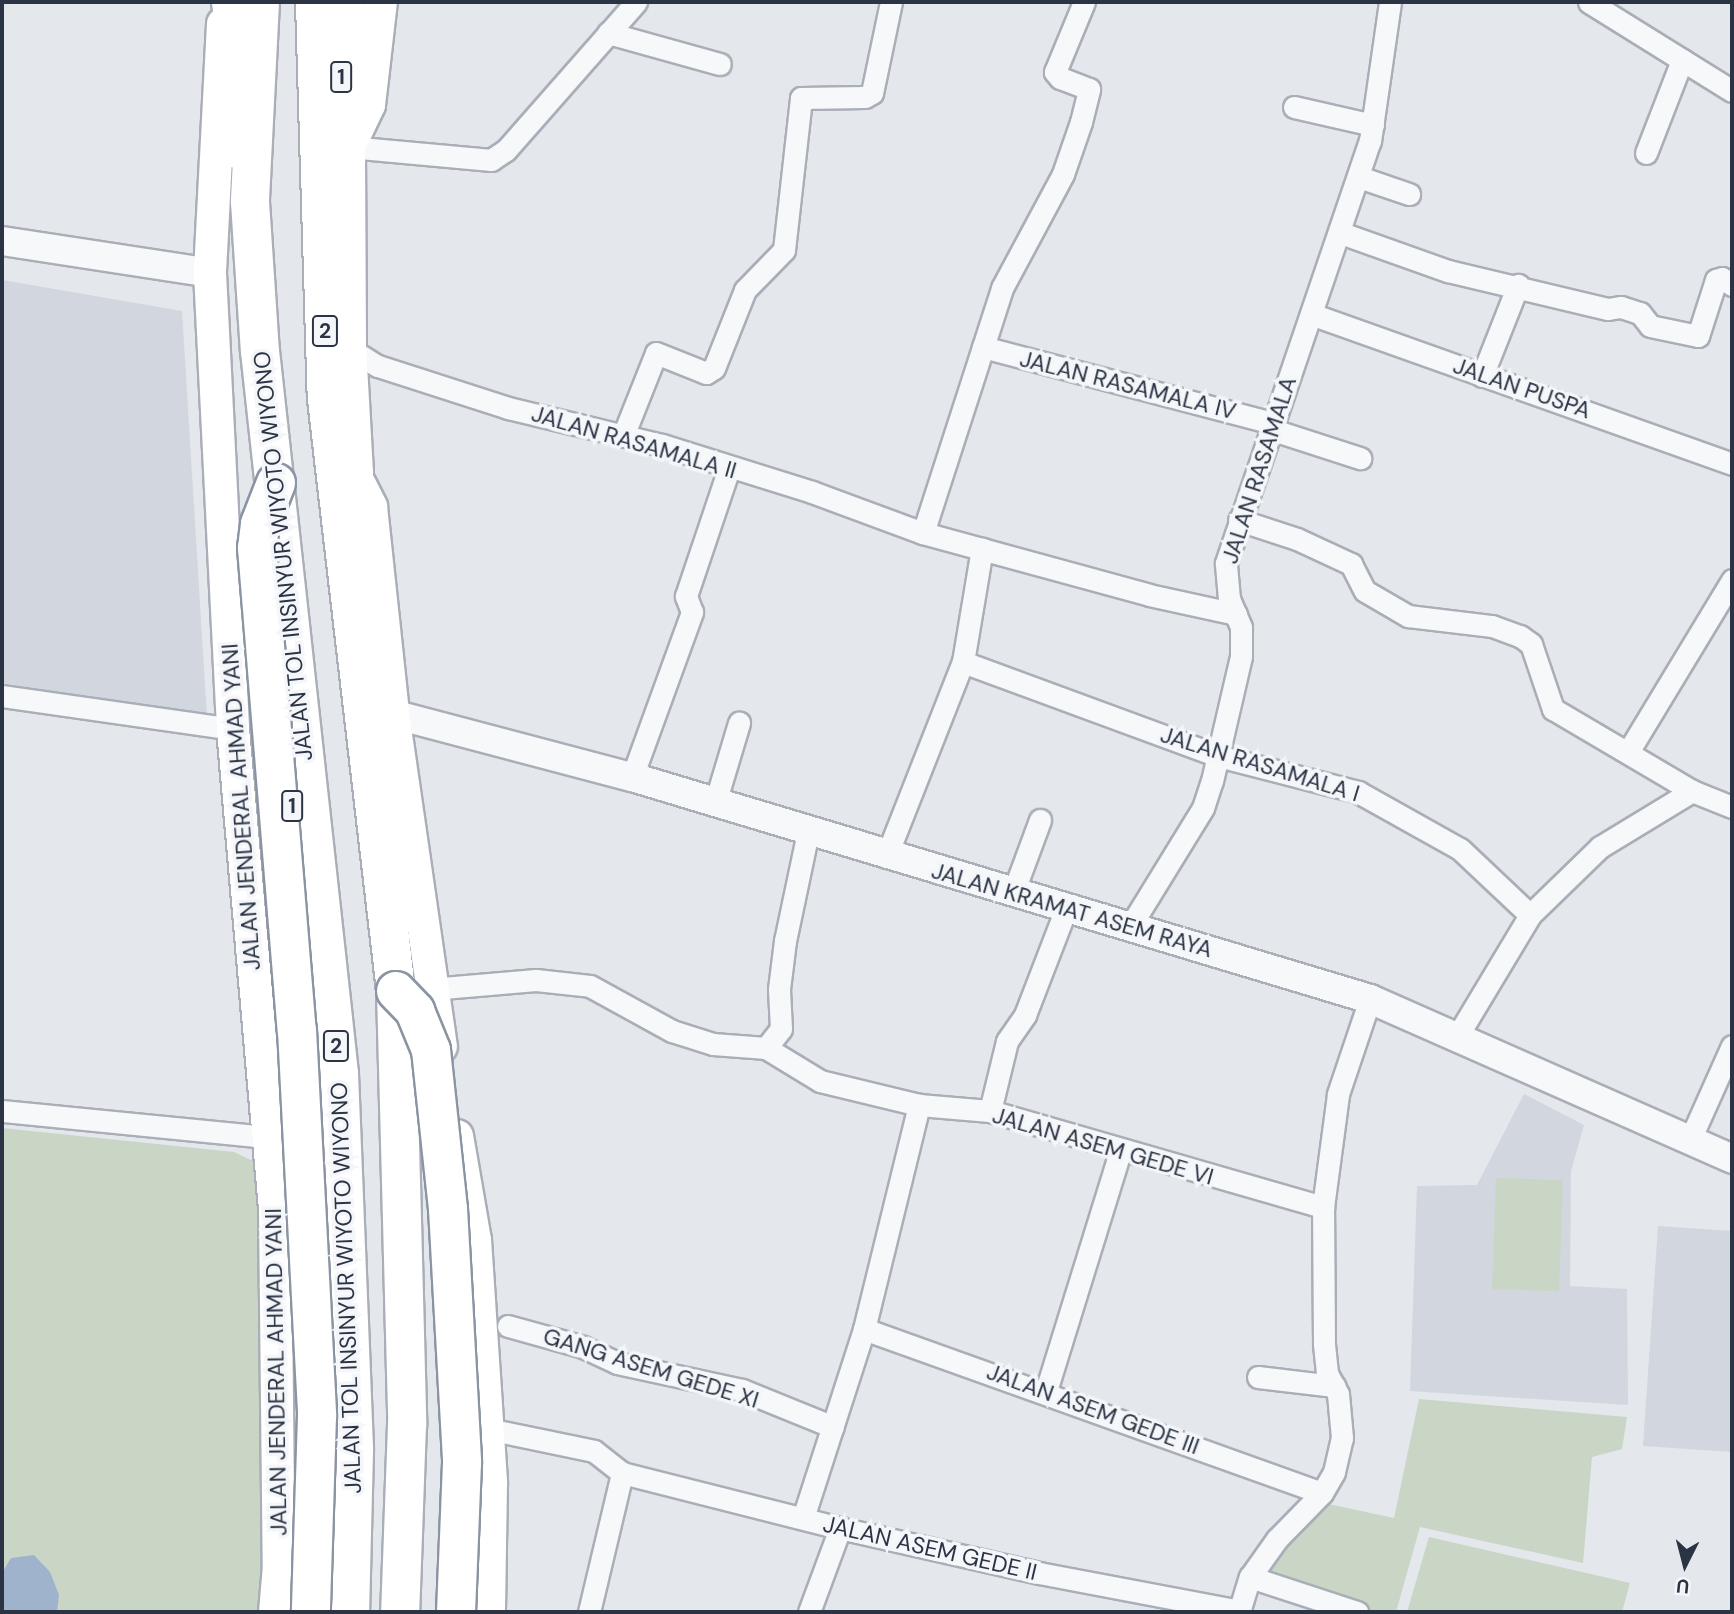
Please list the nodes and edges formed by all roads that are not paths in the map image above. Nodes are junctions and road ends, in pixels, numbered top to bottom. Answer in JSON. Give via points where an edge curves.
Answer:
{"nodes":[{"id":1,"x":229,"y":2,"type":"edge"},
{"id":2,"x":260,"y":2,"type":"edge"},
{"id":3,"x":315,"y":2,"type":"edge"},
{"id":4,"x":346,"y":2,"type":"edge"},
{"id":5,"x":381,"y":2,"type":"edge"},
{"id":6,"x":636,"y":2,"type":"edge"},
{"id":7,"x":891,"y":2,"type":"edge"},
{"id":8,"x":1084,"y":2,"type":"edge"},
{"id":9,"x":1390,"y":2,"type":"edge"},
{"id":10,"x":1589,"y":2,"type":"edge"},
{"id":11,"x":608,"y":33,"type":"junction"},
{"id":12,"x":1682,"y":60,"type":"junction"},
{"id":13,"x":720,"y":64,"type":"dead end"},
{"id":14,"x":1732,"y":92,"type":"edge"},
{"id":15,"x":1294,"y":107,"type":"dead end"},
{"id":16,"x":1373,"y":125,"type":"junction"},
{"id":17,"x":348,"y":150,"type":"junction"},
{"id":18,"x":1646,"y":153,"type":"dead end"},
{"id":19,"x":1359,"y":177,"type":"junction"},
{"id":20,"x":1409,"y":194,"type":"dead end"},
{"id":21,"x":1341,"y":233,"type":"junction"},
{"id":22,"x":2,"y":241,"type":"edge"},
{"id":23,"x":210,"y":273,"type":"junction"},
{"id":24,"x":1518,"y":285,"type":"junction"},
{"id":25,"x":1732,"y":285,"type":"edge"},
{"id":26,"x":1311,"y":314,"type":"junction"},
{"id":27,"x":347,"y":347,"type":"junction"},
{"id":28,"x":983,"y":347,"type":"junction"},
{"id":29,"x":1482,"y":376,"type":"junction"},
{"id":30,"x":1271,"y":426,"type":"junction"},
{"id":31,"x":622,"y":436,"type":"junction"},
{"id":32,"x":1360,"y":458,"type":"dead end"},
{"id":33,"x":1732,"y":464,"type":"edge"},
{"id":34,"x":730,"y":468,"type":"junction"},
{"id":35,"x":354,"y":473,"type":"junction"},
{"id":36,"x":276,"y":483,"type":"junction"},
{"id":37,"x":1239,"y":520,"type":"junction"},
{"id":38,"x":923,"y":533,"type":"junction"},
{"id":39,"x":982,"y":549,"type":"junction"},
{"id":40,"x":1732,"y":580,"type":"edge"},
{"id":41,"x":1236,"y":614,"type":"junction"},
{"id":42,"x":963,"y":662,"type":"junction"},
{"id":43,"x":2,"y":695,"type":"edge"},
{"id":44,"x":393,"y":714,"type":"junction"},
{"id":45,"x":739,"y":723,"type":"dead end"},
{"id":46,"x":233,"y":729,"type":"junction"},
{"id":47,"x":1628,"y":752,"type":"junction"},
{"id":48,"x":1218,"y":756,"type":"junction"},
{"id":49,"x":632,"y":777,"type":"junction"},
{"id":50,"x":1692,"y":791,"type":"junction"},
{"id":51,"x":715,"y":803,"type":"junction"},
{"id":52,"x":1732,"y":807,"type":"edge"},
{"id":53,"x":1040,"y":820,"type":"dead end"},
{"id":54,"x":808,"y":832,"type":"junction"},
{"id":55,"x":886,"y":857,"type":"junction"},
{"id":56,"x":1013,"y":893,"type":"junction"},
{"id":57,"x":1066,"y":909,"type":"junction"},
{"id":58,"x":1530,"y":915,"type":"junction"},
{"id":59,"x":1130,"y":925,"type":"junction"},
{"id":60,"x":413,"y":990,"type":"junction"},
{"id":61,"x":1370,"y":999,"type":"junction"},
{"id":62,"x":1458,"y":1035,"type":"junction"},
{"id":63,"x":1732,"y":1046,"type":"edge"},
{"id":64,"x":766,"y":1048,"type":"junction"},
{"id":65,"x":919,"y":1105,"type":"junction"},
{"id":66,"x":2,"y":1111,"type":"edge"},
{"id":67,"x":990,"y":1111,"type":"junction"},
{"id":68,"x":269,"y":1137,"type":"junction"},
{"id":69,"x":1689,"y":1142,"type":"junction"},
{"id":70,"x":1121,"y":1149,"type":"junction"},
{"id":71,"x":1732,"y":1159,"type":"edge"},
{"id":72,"x":1323,"y":1207,"type":"junction"},
{"id":73,"x":508,"y":1326,"type":"dead end"},
{"id":74,"x":864,"y":1329,"type":"junction"},
{"id":75,"x":1258,"y":1377,"type":"dead end"},
{"id":76,"x":1334,"y":1386,"type":"junction"},
{"id":77,"x":1046,"y":1391,"type":"junction"},
{"id":78,"x":833,"y":1427,"type":"junction"},
{"id":79,"x":488,"y":1429,"type":"junction"},
{"id":80,"x":622,"y":1473,"type":"junction"},
{"id":81,"x":1322,"y":1493,"type":"junction"},
{"id":82,"x":803,"y":1518,"type":"junction"},
{"id":83,"x":840,"y":1528,"type":"junction"},
{"id":84,"x":1250,"y":1577,"type":"junction"},
{"id":85,"x":1239,"y":1611,"type":"edge"},
{"id":86,"x":275,"y":1612,"type":"edge"},
{"id":87,"x":311,"y":1612,"type":"edge"},
{"id":88,"x":330,"y":1612,"type":"edge"},
{"id":89,"x":350,"y":1612,"type":"edge"},
{"id":90,"x":400,"y":1612,"type":"edge"},
{"id":91,"x":440,"y":1612,"type":"edge"},
{"id":92,"x":456,"y":1612,"type":"edge"},
{"id":93,"x":489,"y":1612,"type":"edge"},
{"id":94,"x":589,"y":1612,"type":"edge"},
{"id":95,"x":809,"y":1612,"type":"edge"},
{"id":96,"x":1357,"y":1612,"type":"edge"}],
"edges":[{"from":1,"to":23,"type":"main road","name":"JALAN JENDERAL AHMAD YANI","number":"1","via":[[219,42]]},
{"from":1,"to":88,"type":"highway","name":"JALAN JENDERAL AHMAD YANI","number":"1","via":[[236,44],[241,343],[293,812],[325,1204],[334,1415]]},
{"from":2,"to":36,"type":"highway","name":"JALAN TOL INSINYUR WIYOTO WIYONO","number":"2","via":[[250,202],[260,351]]},
{"from":3,"to":60,"type":"highway","number":"2","via":[[327,399]]},
{"from":4,"to":17,"type":"highway","number":"1","via":[[339,97]]},
{"from":5,"to":17,"type":"main road","number":"1","via":[[369,105]]},
{"from":6,"to":11,"type":"street"},
{"from":7,"to":31,"type":"street","via":[[872,93],[802,98],[784,250],[744,290],[714,368],[706,373],[656,353]]},
{"from":8,"to":28,"type":"street","via":[[1055,72],[1060,79],[1089,89],[1081,122],[1063,174],[1002,288]]},
{"from":9,"to":16,"type":"street","name":"JALAN RASAMALA"},
{"from":10,"to":12,"type":"street"},
{"from":11,"to":13,"type":"street"},
{"from":11,"to":17,"type":"street","via":[[506,150],[491,160]]},
{"from":12,"to":14,"type":"street"},
{"from":12,"to":18,"type":"street"},
{"from":15,"to":16,"type":"street"},
{"from":16,"to":19,"type":"street","name":"JALAN RASAMALA"},
{"from":17,"to":27,"type":"highway","number":"1"},
{"from":19,"to":20,"type":"street"},
{"from":19,"to":21,"type":"street","name":"JALAN RASAMALA"},
{"from":21,"to":24,"type":"street","via":[[1448,271]]},
{"from":21,"to":26,"type":"street","name":"JALAN RASAMALA"},
{"from":22,"to":23,"type":"street"},
{"from":23,"to":46,"type":"main road","name":"JALAN JENDERAL AHMAD YANI","number":"1"},
{"from":24,"to":25,"type":"street","via":[[1608,309],[1621,307],[1640,313],[1650,326],[1699,336],[1716,280],[1722,278]]},
{"from":24,"to":29,"type":"street"},
{"from":26,"to":29,"type":"street","name":"JALAN PUSPA"},
{"from":26,"to":30,"type":"street","name":"JALAN RASAMALA"},
{"from":27,"to":31,"type":"street","name":"JALAN RASAMALA II","via":[[379,366],[508,408]]},
{"from":27,"to":35,"type":"highway","number":"1"},
{"from":28,"to":30,"type":"street","name":"JALAN RASAMALA IV"},
{"from":28,"to":38,"type":"street"},
{"from":29,"to":33,"type":"street","name":"JALAN PUSPA"},
{"from":30,"to":32,"type":"street","name":"JALAN RASAMALA IV"},
{"from":30,"to":37,"type":"street","name":"JALAN RASAMALA"},
{"from":31,"to":34,"type":"street","name":"JALAN RASAMALA II"},
{"from":34,"to":38,"type":"street","name":"JALAN RASAMALA II"},
{"from":34,"to":49,"type":"street","via":[[686,596],[692,612]]},
{"from":35,"to":44,"type":"main road","number":"1","via":[[371,507]]},
{"from":35,"to":91,"type":"highway","number":"1","via":[[350,510],[436,1143],[450,1521]]},
{"from":36,"to":87,"type":"highway","bridge":true,"via":[[260,524],[257,548],[297,1030],[317,1416]]},
{"from":36,"to":89,"type":"highway","name":"JALAN TOL INSINYUR WIYOTO WIYONO","number":"2","via":[[340,1074],[354,1451]]},
{"from":37,"to":41,"type":"street","name":"JALAN RASAMALA","via":[[1226,563],[1229,599]]},
{"from":37,"to":47,"type":"street","via":[[1297,539],[1351,564],[1365,591],[1409,616],[1493,625],[1520,636],[1531,644],[1553,709]]},
{"from":38,"to":39,"type":"street","name":"JALAN RASAMALA II"},
{"from":39,"to":41,"type":"street","name":"JALAN RASAMALA II"},
{"from":39,"to":42,"type":"street"},
{"from":40,"to":47,"type":"street"},
{"from":41,"to":48,"type":"street","name":"JALAN RASAMALA","via":[[1241,656]]},
{"from":42,"to":48,"type":"street","name":"JALAN RASAMALA I"},
{"from":42,"to":55,"type":"street"},
{"from":43,"to":46,"type":"street"},
{"from":44,"to":49,"type":"street","name":"JALAN KRAMAT ASEM RAYA"},
{"from":44,"to":60,"type":"main road","number":"1"},
{"from":45,"to":51,"type":"street"},
{"from":46,"to":68,"type":"main road","name":"JALAN JENDERAL AHMAD YANI","number":"1"},
{"from":47,"to":50,"type":"street"},
{"from":48,"to":58,"type":"street","name":"JALAN RASAMALA I","via":[[1328,782],[1401,813],[1460,849]]},
{"from":48,"to":59,"type":"street","name":"JALAN RASAMALA","via":[[1203,808]]},
{"from":49,"to":51,"type":"street","name":"JALAN KRAMAT ASEM RAYA"},
{"from":50,"to":52,"type":"street"},
{"from":50,"to":58,"type":"street","via":[[1600,847]]},
{"from":51,"to":54,"type":"street","name":"JALAN KRAMAT ASEM RAYA"},
{"from":53,"to":56,"type":"street"},
{"from":54,"to":55,"type":"street","name":"JALAN KRAMAT ASEM RAYA"},
{"from":54,"to":64,"type":"street","via":[[785,941],[779,989],[781,1029]]},
{"from":55,"to":56,"type":"street","name":"JALAN KRAMAT ASEM RAYA"},
{"from":56,"to":57,"type":"street","name":"JALAN KRAMAT ASEM RAYA"},
{"from":57,"to":59,"type":"street","name":"JALAN KRAMAT ASEM RAYA"},
{"from":57,"to":67,"type":"street","via":[[1025,1015],[1007,1041]]},
{"from":58,"to":62,"type":"street"},
{"from":59,"to":61,"type":"street","name":"JALAN KRAMAT ASEM RAYA"},
{"from":60,"to":64,"type":"street","via":[[536,980],[590,986],[672,1031],[713,1044]]},
{"from":60,"to":79,"type":"main road","number":"1","via":[[475,1240]]},
{"from":60,"to":90,"type":"highway","number":"2"},
{"from":60,"to":92,"type":"highway","bridge":true,"via":[[415,1011],[431,1050],[449,1209],[462,1463]]},
{"from":61,"to":62,"type":"street","name":"JALAN KRAMAT ASEM RAYA"},
{"from":61,"to":72,"type":"street","via":[[1338,1094]]},
{"from":62,"to":69,"type":"street","name":"JALAN KRAMAT ASEM RAYA"},
{"from":63,"to":69,"type":"street"},
{"from":64,"to":65,"type":"street","name":"JALAN ASEM GEDE VI","via":[[820,1081]]},
{"from":65,"to":67,"type":"street","name":"JALAN ASEM GEDE VI"},
{"from":65,"to":74,"type":"street"},
{"from":66,"to":68,"type":"street"},
{"from":67,"to":70,"type":"street","name":"JALAN ASEM GEDE VI"},
{"from":68,"to":86,"type":"main road","name":"JALAN JENDERAL AHMAD YANI","number":"1","via":[[275,1210],[279,1566]]},
{"from":69,"to":71,"type":"street","name":"JALAN KRAMAT ASEM RAYA"},
{"from":70,"to":72,"type":"street","name":"JALAN ASEM GEDE VI"},
{"from":70,"to":77,"type":"street"},
{"from":72,"to":76,"type":"street","via":[[1322,1307],[1327,1373]]},
{"from":73,"to":78,"type":"street","name":"GANG ASEM GEDE XI","via":[[583,1347],[617,1363],[742,1390]]},
{"from":74,"to":77,"type":"street","name":"JALAN ASEM GEDE III"},
{"from":74,"to":78,"type":"street"},
{"from":75,"to":76,"type":"street"},
{"from":76,"to":81,"type":"street","via":[[1342,1438],[1334,1472]]},
{"from":77,"to":81,"type":"street","name":"JALAN ASEM GEDE III"},
{"from":78,"to":82,"type":"street"},
{"from":79,"to":80,"type":"street","name":"JALAN ASEM GEDE II","via":[[594,1451]]},
{"from":79,"to":93,"type":"main road","number":"1"},
{"from":80,"to":82,"type":"street","name":"JALAN ASEM GEDE II"},
{"from":80,"to":94,"type":"street"},
{"from":81,"to":84,"type":"street","via":[[1277,1539]]},
{"from":82,"to":83,"type":"street","name":"JALAN ASEM GEDE II"},
{"from":83,"to":85,"type":"street","name":"JALAN ASEM GEDE II","via":[[1039,1573]]},
{"from":83,"to":95,"type":"street"},
{"from":84,"to":85,"type":"street"},
{"from":84,"to":96,"type":"street"}]}
